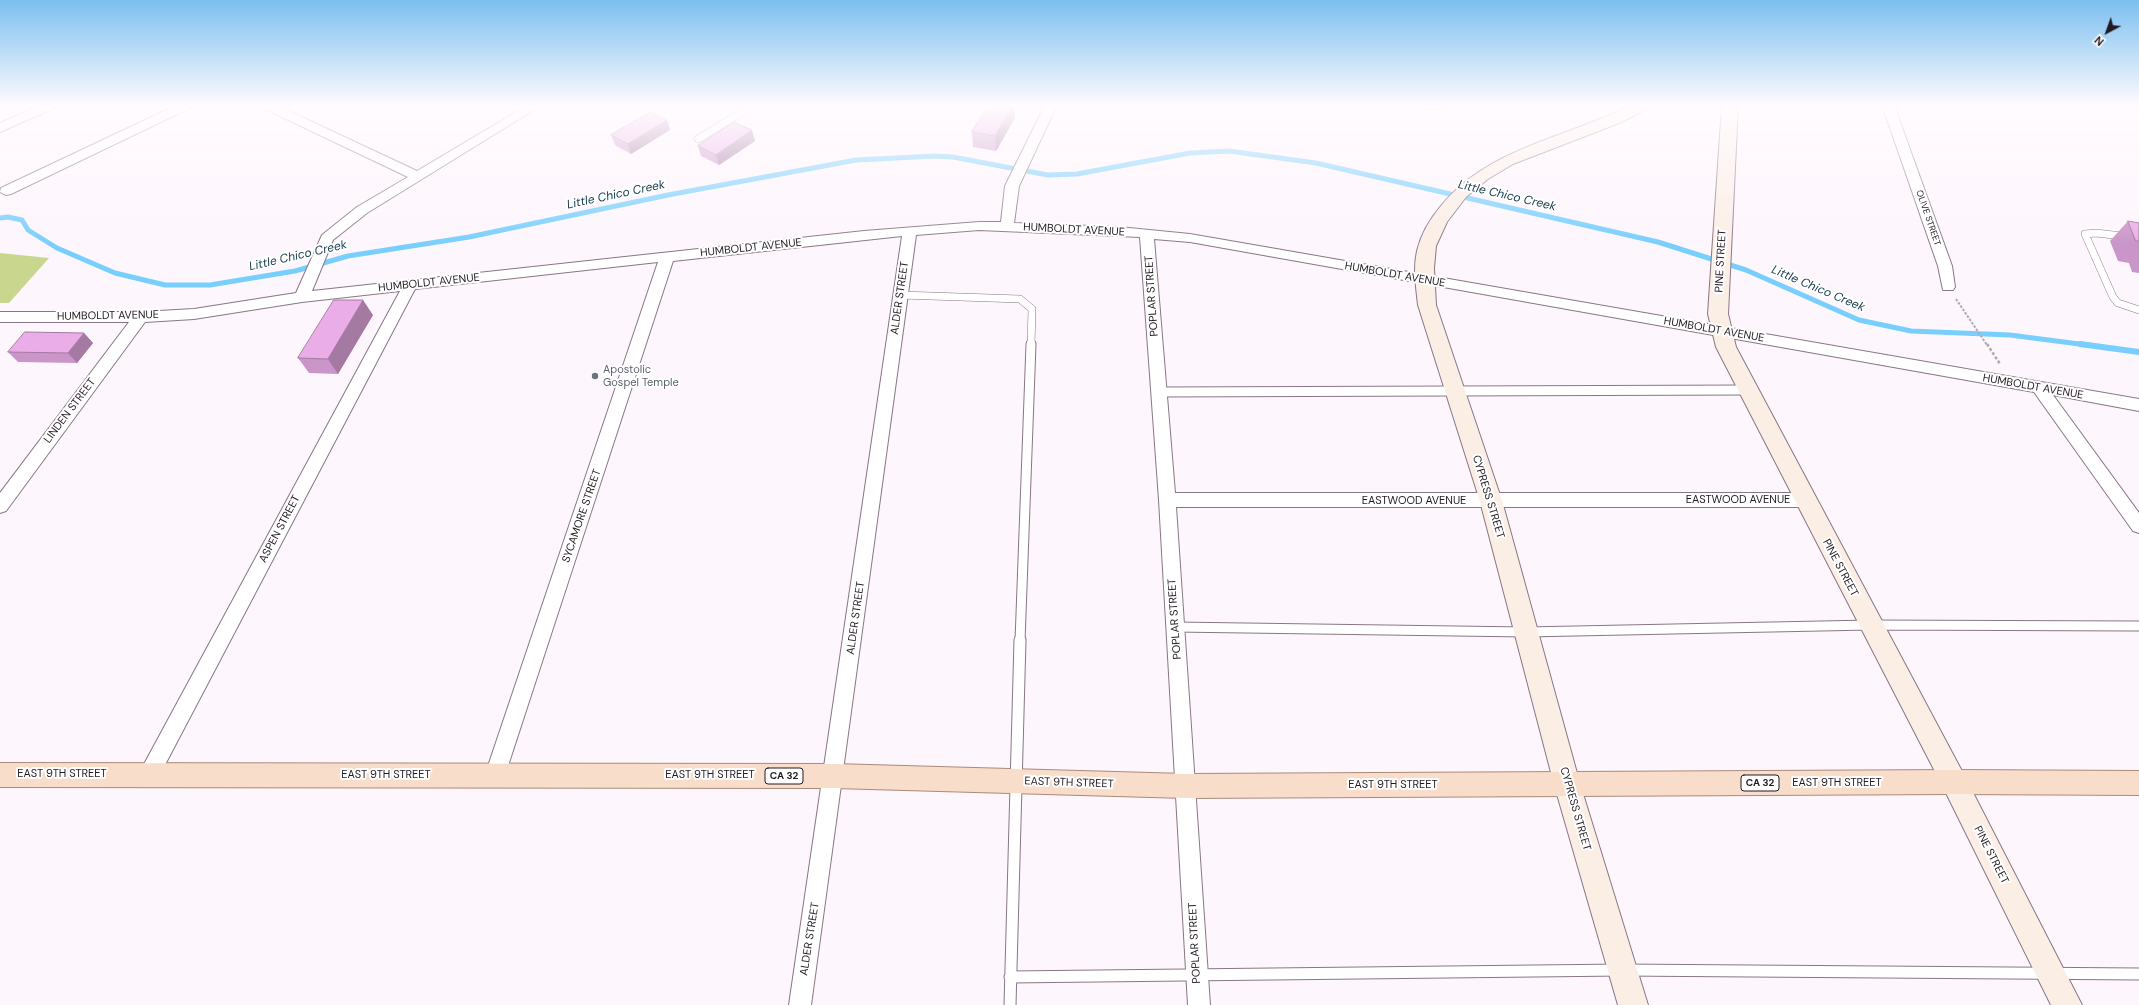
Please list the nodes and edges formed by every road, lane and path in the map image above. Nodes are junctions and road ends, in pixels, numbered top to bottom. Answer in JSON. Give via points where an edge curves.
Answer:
{"nodes":[{"id":1,"x":87,"y":152,"type":"edge"},
{"id":2,"x":368,"y":152,"type":"edge"},
{"id":3,"x":457,"y":152,"type":"edge"},
{"id":4,"x":1027,"y":152,"type":"edge"},
{"id":5,"x":1527,"y":152,"type":"edge"},
{"id":6,"x":1727,"y":152,"type":"edge"},
{"id":7,"x":1905,"y":152,"type":"edge"},
{"id":8,"x":418,"y":176,"type":"junction"},
{"id":9,"x":6,"y":191,"type":"dead end"},
{"id":10,"x":1007,"y":226,"type":"junction"},
{"id":11,"x":910,"y":232,"type":"junction"},
{"id":12,"x":1147,"y":234,"type":"junction"},
{"id":13,"x":2139,"y":238,"type":"edge"},
{"id":14,"x":667,"y":257,"type":"junction"},
{"id":15,"x":1425,"y":280,"type":"junction"},
{"id":16,"x":410,"y":285,"type":"junction"},
{"id":17,"x":1948,"y":287,"type":"dead end"},
{"id":18,"x":901,"y":295,"type":"junction"},
{"id":19,"x":302,"y":297,"type":"junction"},
{"id":20,"x":1960,"y":306,"type":"dead end"},
{"id":21,"x":2139,"y":310,"type":"edge"},
{"id":22,"x":0,"y":316,"type":"edge"},
{"id":23,"x":141,"y":317,"type":"junction"},
{"id":24,"x":1721,"y":331,"type":"junction"},
{"id":25,"x":1987,"y":344,"type":"dead end"},
{"id":26,"x":2039,"y":388,"type":"junction"},
{"id":27,"x":1455,"y":390,"type":"junction"},
{"id":28,"x":1748,"y":390,"type":"junction"},
{"id":29,"x":1159,"y":392,"type":"junction"},
{"id":30,"x":2139,"y":405,"type":"edge"},
{"id":31,"x":1167,"y":500,"type":"junction"},
{"id":32,"x":1804,"y":500,"type":"junction"},
{"id":33,"x":1491,"y":501,"type":"junction"},
{"id":34,"x":0,"y":506,"type":"edge"},
{"id":35,"x":2139,"y":526,"type":"edge"},
{"id":36,"x":1870,"y":625,"type":"junction"},
{"id":37,"x":2139,"y":626,"type":"edge"},
{"id":38,"x":1176,"y":627,"type":"junction"},
{"id":39,"x":1526,"y":632,"type":"junction"},
{"id":40,"x":150,"y":773,"type":"junction"},
{"id":41,"x":0,"y":775,"type":"edge"},
{"id":42,"x":495,"y":775,"type":"junction"},
{"id":43,"x":834,"y":776,"type":"junction"},
{"id":44,"x":1015,"y":781,"type":"junction"},
{"id":45,"x":1954,"y":782,"type":"junction"},
{"id":46,"x":2139,"y":783,"type":"edge"},
{"id":47,"x":1567,"y":784,"type":"junction"},
{"id":48,"x":1186,"y":786,"type":"junction"},
{"id":49,"x":1622,"y":970,"type":"junction"},
{"id":50,"x":1197,"y":974,"type":"junction"},
{"id":51,"x":2052,"y":974,"type":"junction"},
{"id":52,"x":2139,"y":974,"type":"edge"},
{"id":53,"x":1010,"y":977,"type":"junction"},
{"id":54,"x":800,"y":1005,"type":"edge"},
{"id":55,"x":1010,"y":1005,"type":"edge"},
{"id":56,"x":1199,"y":1005,"type":"edge"},
{"id":57,"x":1632,"y":1005,"type":"edge"},
{"id":58,"x":2067,"y":1005,"type":"edge"}],
"edges":[{"from":1,"to":9,"type":"street"},
{"from":2,"to":8,"type":"street"},
{"from":3,"to":8,"type":"street"},
{"from":4,"to":10,"type":"street","via":[[1012,186]]},
{"from":5,"to":15,"type":"street","name":"CYPRESS STREET","via":[[1511,158],[1471,182],[1445,210],[1432,230],[1425,255]]},
{"from":6,"to":24,"type":"street","name":"PINE STREET","via":[[1719,280],[1718,314]]},
{"from":7,"to":17,"type":"street","name":"OLIVE STREET","via":[[1945,266]]},
{"from":8,"to":19,"type":"street","via":[[362,210],[327,238]]},
{"from":10,"to":11,"type":"street","name":"HUMBOLDT AVENUE"},
{"from":10,"to":12,"type":"street","name":"HUMBOLDT AVENUE"},
{"from":11,"to":14,"type":"street","name":"HUMBOLDT AVENUE"},
{"from":11,"to":18,"type":"street","name":"ALDER STREET"},
{"from":12,"to":15,"type":"street","name":"HUMBOLDT AVENUE","via":[[1190,238]]},
{"from":12,"to":29,"type":"street","name":"POPLAR STREET"},
{"from":13,"to":21,"type":"lane","via":[[2096,232],[2085,234],[2113,297],[2118,303]]},
{"from":14,"to":16,"type":"street","name":"HUMBOLDT AVENUE"},
{"from":14,"to":42,"type":"street","name":"SYCAMORE STREET"},
{"from":15,"to":24,"type":"street","name":"HUMBOLDT AVENUE"},
{"from":15,"to":27,"type":"street","name":"CYPRESS STREET","via":[[1427,305]]},
{"from":16,"to":19,"type":"street","name":"HUMBOLDT AVENUE"},
{"from":16,"to":40,"type":"street","name":"ASPEN STREET"},
{"from":18,"to":43,"type":"street","name":"ALDER STREET"},
{"from":18,"to":44,"type":"lane","via":[[1020,299],[1032,309]]},
{"from":19,"to":23,"type":"street","name":"HUMBOLDT AVENUE","via":[[194,314]]},
{"from":20,"to":25,"type":"path"},
{"from":22,"to":23,"type":"street","name":"HUMBOLDT AVENUE"},
{"from":23,"to":34,"type":"street","name":"LINDEN STREET"},
{"from":24,"to":26,"type":"street","name":"HUMBOLDT AVENUE"},
{"from":24,"to":28,"type":"street","name":"PINE STREET","via":[[1726,347]]},
{"from":26,"to":30,"type":"street","name":"HUMBOLDT AVENUE"},
{"from":26,"to":35,"type":"street"},
{"from":27,"to":28,"type":"lane"},
{"from":27,"to":29,"type":"lane"},
{"from":27,"to":33,"type":"street","name":"CYPRESS STREET"},
{"from":28,"to":32,"type":"street","name":"PINE STREET"},
{"from":29,"to":31,"type":"street","name":"POPLAR STREET"},
{"from":31,"to":33,"type":"street","name":"EASTWOOD AVENUE"},
{"from":31,"to":38,"type":"street","name":"POPLAR STREET"},
{"from":32,"to":33,"type":"street","name":"EASTWOOD AVENUE"},
{"from":32,"to":36,"type":"street","name":"PINE STREET"},
{"from":33,"to":39,"type":"street","name":"CYPRESS STREET"},
{"from":36,"to":37,"type":"lane"},
{"from":36,"to":39,"type":"lane"},
{"from":36,"to":45,"type":"street","name":"PINE STREET"},
{"from":38,"to":39,"type":"lane"},
{"from":38,"to":48,"type":"street","name":"POPLAR STREET"},
{"from":39,"to":47,"type":"street","name":"CYPRESS STREET"},
{"from":40,"to":41,"type":"main road","name":"EAST 9TH STREET","number":"CA 32"},
{"from":40,"to":42,"type":"main road","name":"EAST 9TH STREET","number":"CA 32"},
{"from":42,"to":43,"type":"main road","name":"EAST 9TH STREET","number":"CA 32"},
{"from":43,"to":44,"type":"main road","name":"EAST 9TH STREET","number":"CA 32"},
{"from":43,"to":54,"type":"street","name":"ALDER STREET"},
{"from":44,"to":48,"type":"main road","name":"EAST 9TH STREET","number":"CA 32"},
{"from":44,"to":53,"type":"lane"},
{"from":45,"to":46,"type":"main road","name":"EAST 9TH STREET","number":"CA 32"},
{"from":45,"to":47,"type":"main road","name":"EAST 9TH STREET","number":"CA 32"},
{"from":45,"to":51,"type":"street","name":"PINE STREET"},
{"from":47,"to":48,"type":"main road","name":"EAST 9TH STREET","number":"CA 32"},
{"from":47,"to":49,"type":"street","name":"CYPRESS STREET"},
{"from":48,"to":50,"type":"street","name":"POPLAR STREET"},
{"from":49,"to":50,"type":"lane"},
{"from":49,"to":51,"type":"lane"},
{"from":49,"to":57,"type":"street","name":"CYPRESS STREET"},
{"from":50,"to":53,"type":"lane"},
{"from":50,"to":56,"type":"street","name":"POPLAR STREET"},
{"from":51,"to":52,"type":"lane"},
{"from":51,"to":58,"type":"street","name":"PINE STREET"},
{"from":53,"to":55,"type":"lane"}]}
